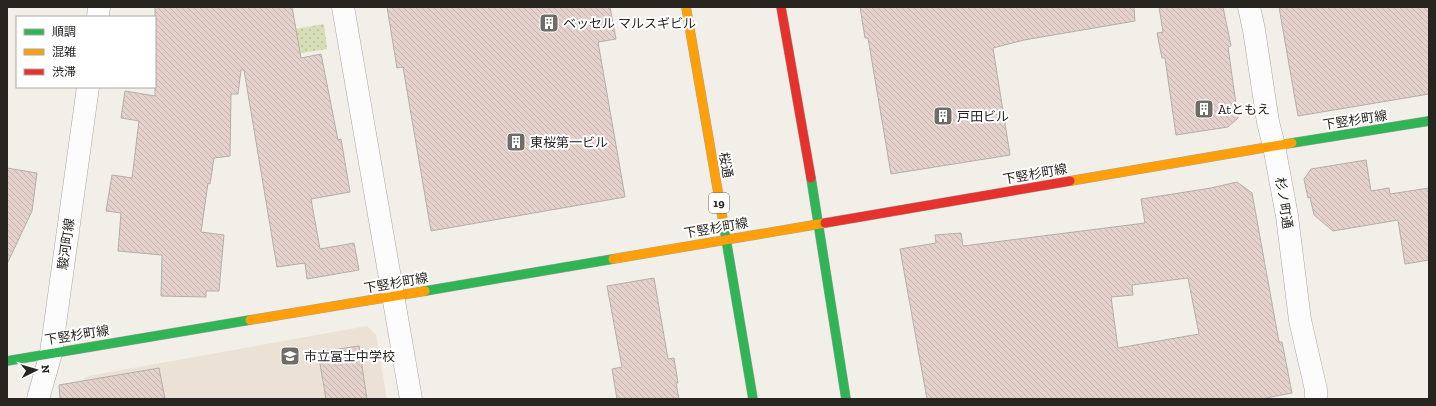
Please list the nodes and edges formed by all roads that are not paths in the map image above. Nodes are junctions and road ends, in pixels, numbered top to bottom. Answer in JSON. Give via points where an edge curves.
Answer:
{"nodes":[{"id":1,"x":343,"y":7,"type":"edge"},
{"id":2,"x":686,"y":7,"type":"edge"},
{"id":3,"x":782,"y":7,"type":"edge"},
{"id":4,"x":1249,"y":7,"type":"edge"},
{"id":5,"x":88,"y":88,"type":"edge"},
{"id":6,"x":1429,"y":121,"type":"edge"},
{"id":7,"x":1274,"y":146,"type":"junction"},
{"id":8,"x":819,"y":223,"type":"junction"},
{"id":9,"x":725,"y":239,"type":"junction"},
{"id":10,"x":394,"y":296,"type":"junction"},
{"id":11,"x":51,"y":353,"type":"junction"},
{"id":12,"x":7,"y":361,"type":"edge"},
{"id":13,"x":38,"y":399,"type":"edge"},
{"id":14,"x":411,"y":399,"type":"edge"},
{"id":15,"x":753,"y":399,"type":"edge"},
{"id":16,"x":846,"y":399,"type":"edge"},
{"id":17,"x":1316,"y":399,"type":"edge"}],
"edges":[{"from":1,"to":10,"type":"street"},
{"from":2,"to":9,"type":"main road","name":"桜通","number":"19"},
{"from":3,"to":8,"type":"main road"},
{"from":4,"to":7,"type":"street","name":"杉ノ町通"},
{"from":5,"to":11,"type":"street","name":"駿河町線"},
{"from":6,"to":7,"type":"main road","name":"下竪杉町線"},
{"from":7,"to":8,"type":"main road","name":"下竪杉町線"},
{"from":7,"to":17,"type":"street","name":"杉ノ町通","via":[[1287,216],[1300,320]]},
{"from":8,"to":9,"type":"main road","name":"下竪杉町線"},
{"from":8,"to":16,"type":"main road"},
{"from":9,"to":10,"type":"main road","name":"下竪杉町線"},
{"from":9,"to":15,"type":"main road","name":"桜通","number":"19"},
{"from":10,"to":11,"type":"main road","name":"下竪杉町線"},
{"from":10,"to":14,"type":"street"},
{"from":11,"to":12,"type":"main road","name":"下竪杉町線"},
{"from":11,"to":13,"type":"street","name":"駿河町線"}]}
